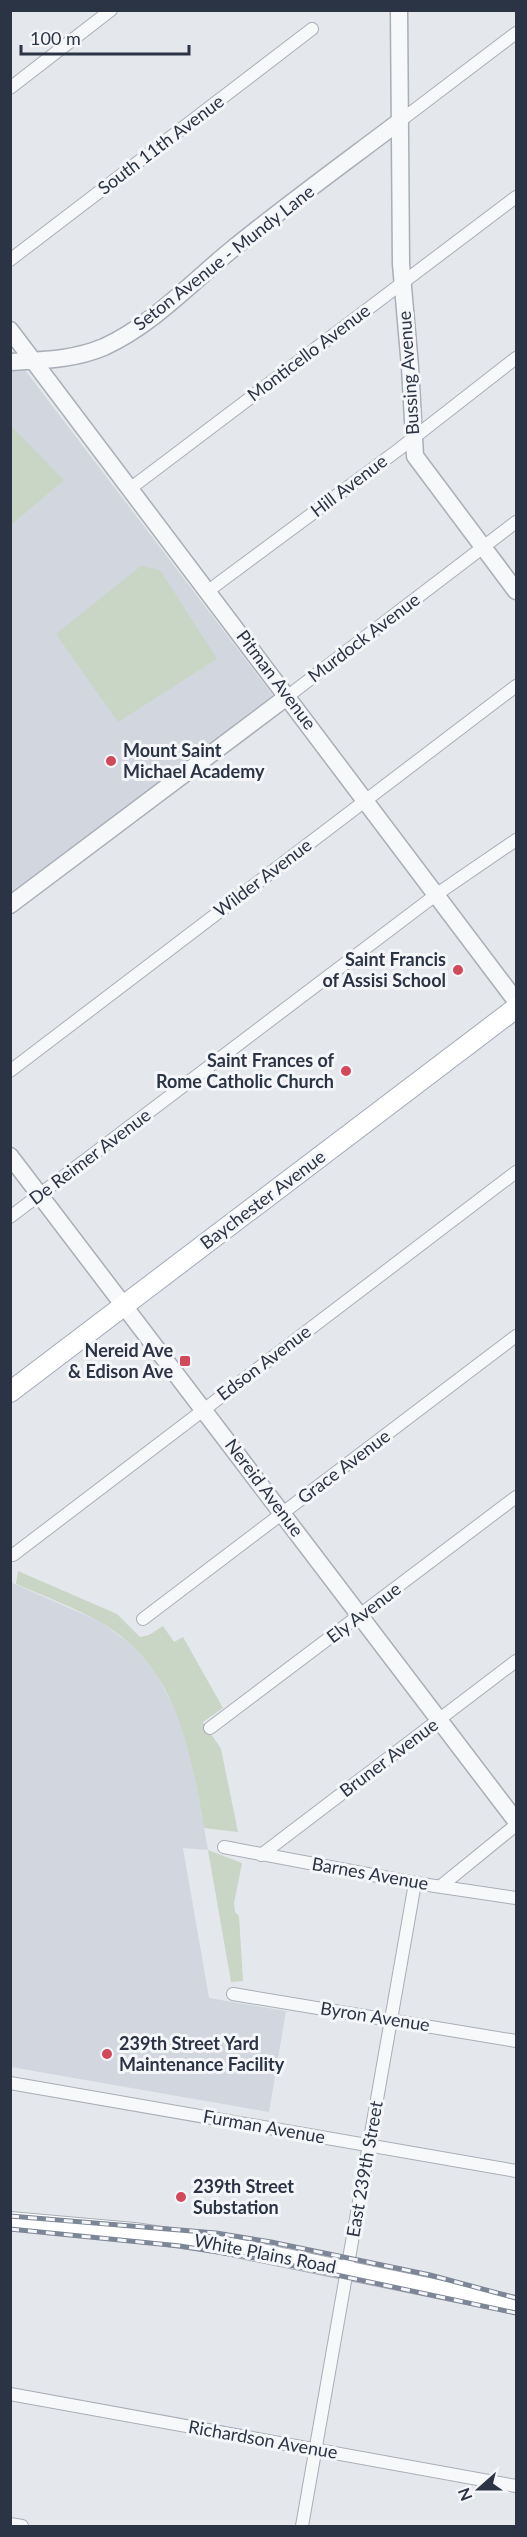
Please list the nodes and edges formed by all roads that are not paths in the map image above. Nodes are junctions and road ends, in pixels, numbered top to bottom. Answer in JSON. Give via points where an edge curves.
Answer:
{"nodes":[{"id":1,"x":111,"y":10,"type":"edge"},
{"id":2,"x":399,"y":10,"type":"edge"},
{"id":3,"x":312,"y":29,"type":"dead end"},
{"id":4,"x":516,"y":33,"type":"edge"},
{"id":5,"x":10,"y":88,"type":"edge"},
{"id":6,"x":400,"y":121,"type":"junction"},
{"id":7,"x":516,"y":197,"type":"edge"},
{"id":8,"x":10,"y":260,"type":"edge"},
{"id":9,"x":402,"y":283,"type":"junction"},
{"id":10,"x":10,"y":330,"type":"edge"},
{"id":11,"x":516,"y":358,"type":"edge"},
{"id":12,"x":33,"y":361,"type":"junction"},
{"id":13,"x":10,"y":362,"type":"edge"},
{"id":14,"x":414,"y":438,"type":"junction"},
{"id":15,"x":131,"y":488,"type":"junction"},
{"id":16,"x":516,"y":522,"type":"edge"},
{"id":17,"x":484,"y":547,"type":"junction"},
{"id":18,"x":208,"y":591,"type":"junction"},
{"id":19,"x":516,"y":591,"type":"edge"},
{"id":20,"x":516,"y":686,"type":"edge"},
{"id":21,"x":288,"y":696,"type":"junction"},
{"id":22,"x":367,"y":800,"type":"junction"},
{"id":23,"x":516,"y":840,"type":"edge"},
{"id":24,"x":437,"y":894,"type":"junction"},
{"id":25,"x":10,"y":905,"type":"edge"},
{"id":26,"x":516,"y":1001,"type":"edge"},
{"id":27,"x":516,"y":1008,"type":"edge"},
{"id":28,"x":10,"y":1071,"type":"edge"},
{"id":29,"x":10,"y":1156,"type":"edge"},
{"id":30,"x":516,"y":1172,"type":"edge"},
{"id":31,"x":40,"y":1194,"type":"junction"},
{"id":32,"x":10,"y":1217,"type":"edge"},
{"id":33,"x":124,"y":1306,"type":"junction"},
{"id":34,"x":516,"y":1336,"type":"edge"},
{"id":35,"x":10,"y":1392,"type":"edge"},
{"id":36,"x":204,"y":1409,"type":"junction"},
{"id":37,"x":516,"y":1497,"type":"edge"},
{"id":38,"x":283,"y":1514,"type":"junction"},
{"id":39,"x":12,"y":1555,"type":"edge"},
{"id":40,"x":361,"y":1616,"type":"junction"},
{"id":41,"x":143,"y":1619,"type":"dead end"},
{"id":42,"x":516,"y":1661,"type":"edge"},
{"id":43,"x":440,"y":1719,"type":"junction"},
{"id":44,"x":210,"y":1728,"type":"dead end"},
{"id":45,"x":516,"y":1821,"type":"edge"},
{"id":46,"x":516,"y":1826,"type":"edge"},
{"id":47,"x":224,"y":1847,"type":"dead end"},
{"id":48,"x":261,"y":1855,"type":"junction"},
{"id":49,"x":415,"y":1883,"type":"junction"},
{"id":50,"x":441,"y":1886,"type":"junction"},
{"id":51,"x":516,"y":1898,"type":"edge"},
{"id":52,"x":232,"y":1994,"type":"dead end"},
{"id":53,"x":392,"y":2019,"type":"junction"},
{"id":54,"x":516,"y":2041,"type":"edge"},
{"id":55,"x":10,"y":2083,"type":"edge"},
{"id":56,"x":369,"y":2145,"type":"junction"},
{"id":57,"x":516,"y":2171,"type":"edge"},
{"id":58,"x":10,"y":2221,"type":"edge"},
{"id":59,"x":347,"y":2270,"type":"junction"},
{"id":60,"x":516,"y":2306,"type":"edge"},
{"id":61,"x":10,"y":2394,"type":"edge"},
{"id":62,"x":316,"y":2450,"type":"junction"},
{"id":63,"x":516,"y":2486,"type":"edge"},
{"id":64,"x":10,"y":2524,"type":"edge"},
{"id":65,"x":22,"y":2526,"type":"edge"},
{"id":66,"x":302,"y":2526,"type":"edge"}],
"edges":[{"from":1,"to":5,"type":"street"},
{"from":2,"to":6,"type":"street","name":"Bussing Avenue"},
{"from":3,"to":8,"type":"street","name":"South 11th Avenue"},
{"from":4,"to":6,"type":"street"},
{"from":6,"to":9,"type":"street","name":"Bussing Avenue"},
{"from":6,"to":12,"type":"street","name":"Seton Avenue - Mundy Lane","via":[[126,334],[72,358]]},
{"from":7,"to":9,"type":"street","name":"Monticello Avenue"},
{"from":9,"to":14,"type":"street","name":"Bussing Avenue"},
{"from":9,"to":15,"type":"street","name":"Monticello Avenue"},
{"from":10,"to":12,"type":"street","name":"Pitman Avenue"},
{"from":11,"to":14,"type":"street","name":"Hill Avenue"},
{"from":12,"to":13,"type":"street","name":"Seton Avenue - Mundy Lane"},
{"from":12,"to":15,"type":"street","name":"Pitman Avenue"},
{"from":14,"to":17,"type":"street","name":"Bussing Avenue","via":[[414,456]]},
{"from":14,"to":18,"type":"street","name":"Hill Avenue"},
{"from":15,"to":18,"type":"street","name":"Pitman Avenue"},
{"from":16,"to":17,"type":"street","name":"Murdock Avenue"},
{"from":17,"to":19,"type":"street","name":"Bussing Avenue"},
{"from":17,"to":21,"type":"street","name":"Murdock Avenue"},
{"from":18,"to":21,"type":"street","name":"Pitman Avenue"},
{"from":20,"to":22,"type":"street","name":"Wilder Avenue"},
{"from":21,"to":22,"type":"street","name":"Pitman Avenue"},
{"from":21,"to":25,"type":"street","name":"Murdock Avenue"},
{"from":22,"to":24,"type":"street","name":"Pitman Avenue"},
{"from":22,"to":28,"type":"street","name":"Wilder Avenue"},
{"from":23,"to":24,"type":"street","name":"De Reimer Avenue"},
{"from":24,"to":26,"type":"street","name":"Pitman Avenue"},
{"from":24,"to":31,"type":"street","name":"De Reimer Avenue"},
{"from":27,"to":33,"type":"main road","name":"Baychester Avenue"},
{"from":29,"to":31,"type":"street","name":"Nereid Avenue"},
{"from":30,"to":36,"type":"street","name":"Edson Avenue"},
{"from":31,"to":32,"type":"street","name":"De Reimer Avenue"},
{"from":31,"to":33,"type":"street","name":"Nereid Avenue"},
{"from":33,"to":35,"type":"main road","name":"Baychester Avenue"},
{"from":33,"to":36,"type":"street","name":"Nereid Avenue"},
{"from":34,"to":38,"type":"street","name":"Grace Avenue"},
{"from":36,"to":38,"type":"street","name":"Nereid Avenue"},
{"from":36,"to":39,"type":"street","name":"Edson Avenue"},
{"from":37,"to":40,"type":"street","name":"Ely Avenue"},
{"from":38,"to":40,"type":"street","name":"Nereid Avenue"},
{"from":38,"to":41,"type":"street","name":"Grace Avenue"},
{"from":40,"to":43,"type":"street","name":"Nereid Avenue"},
{"from":40,"to":44,"type":"street","name":"Ely Avenue"},
{"from":42,"to":43,"type":"street","name":"Bruner Avenue"},
{"from":43,"to":45,"type":"street","name":"Nereid Avenue"},
{"from":43,"to":48,"type":"street","name":"Bruner Avenue"},
{"from":46,"to":50,"type":"street"},
{"from":47,"to":48,"type":"street","name":"Barnes Avenue"},
{"from":48,"to":49,"type":"street","name":"Barnes Avenue"},
{"from":49,"to":50,"type":"street","name":"Barnes Avenue"},
{"from":49,"to":53,"type":"street","name":"East 239th Street"},
{"from":50,"to":51,"type":"street","name":"Barnes Avenue"},
{"from":52,"to":53,"type":"street","name":"Byron Avenue"},
{"from":53,"to":54,"type":"street","name":"Byron Avenue"},
{"from":53,"to":56,"type":"street","name":"East 239th Street"},
{"from":55,"to":56,"type":"street","name":"Furman Avenue"},
{"from":56,"to":57,"type":"street","name":"Furman Avenue"},
{"from":56,"to":59,"type":"street","name":"East 239th Street"},
{"from":58,"to":59,"type":"main road","name":"White Plains Road","via":[[197,2240]]},
{"from":59,"to":60,"type":"main road","name":"White Plains Road"},
{"from":59,"to":62,"type":"street","name":"East 239th Street"},
{"from":61,"to":62,"type":"street","name":"Richardson Avenue"},
{"from":62,"to":63,"type":"street","name":"Richardson Avenue"},
{"from":62,"to":66,"type":"street","name":"East 239th Street"},
{"from":64,"to":65,"type":"street"}]}
